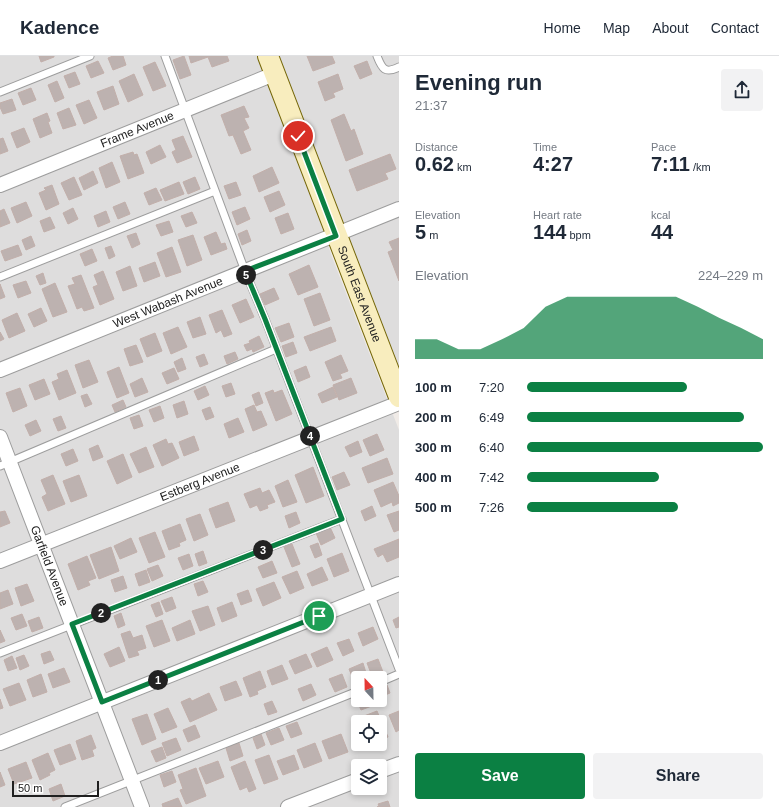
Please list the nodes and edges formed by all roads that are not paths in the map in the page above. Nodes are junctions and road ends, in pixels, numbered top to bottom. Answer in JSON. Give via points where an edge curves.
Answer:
{"nodes":[{"id":1,"x":90,"y":56,"type":"edge"},
{"id":2,"x":165,"y":56,"type":"edge"},
{"id":3,"x":377,"y":56,"type":"edge"},
{"id":4,"x":271,"y":65,"type":"edge"},
{"id":5,"x":399,"y":67,"type":"edge"},
{"id":6,"x":0,"y":92,"type":"edge"},
{"id":7,"x":184,"y":110,"type":"junction"},
{"id":8,"x":0,"y":185,"type":"edge"},
{"id":9,"x":215,"y":191,"type":"junction"},
{"id":10,"x":399,"y":209,"type":"edge"},
{"id":11,"x":336,"y":236,"type":"junction"},
{"id":12,"x":245,"y":271,"type":"junction"},
{"id":13,"x":0,"y":277,"type":"edge"},
{"id":14,"x":276,"y":349,"type":"junction"},
{"id":15,"x":0,"y":370,"type":"edge"},
{"id":16,"x":399,"y":397,"type":"edge"},
{"id":17,"x":399,"y":403,"type":"edge"},
{"id":18,"x":0,"y":437,"type":"edge"},
{"id":19,"x":310,"y":438,"type":"junction"},
{"id":20,"x":5,"y":464,"type":"edge"},
{"id":21,"x":342,"y":519,"type":"junction"},
{"id":22,"x":41,"y":544,"type":"junction"},
{"id":23,"x":0,"y":561,"type":"edge"},
{"id":24,"x":399,"y":584,"type":"edge"},
{"id":25,"x":371,"y":595,"type":"junction"},
{"id":26,"x":72,"y":624,"type":"junction"},
{"id":27,"x":0,"y":653,"type":"edge"},
{"id":28,"x":399,"y":669,"type":"edge"},
{"id":29,"x":399,"y":674,"type":"edge"},
{"id":30,"x":387,"y":679,"type":"edge"},
{"id":31,"x":351,"y":694,"type":"edge"},
{"id":32,"x":102,"y":702,"type":"junction"},
{"id":33,"x":0,"y":743,"type":"edge"},
{"id":34,"x":399,"y":764,"type":"edge"},
{"id":35,"x":387,"y":768,"type":"edge"},
{"id":36,"x":132,"y":780,"type":"junction"},
{"id":37,"x":351,"y":783,"type":"edge"},
{"id":38,"x":65,"y":807,"type":"edge"},
{"id":39,"x":142,"y":807,"type":"edge"},
{"id":40,"x":288,"y":807,"type":"edge"}],
"edges":[{"from":1,"to":6,"type":"lane"},
{"from":2,"to":7,"type":"lane"},
{"from":3,"to":5,"type":"lane","via":[[386,70]]},
{"from":4,"to":7,"type":"street","name":"Frame Avenue"},
{"from":4,"to":11,"type":"main road","name":"South East Avenue"},
{"from":7,"to":8,"type":"street","name":"Frame Avenue"},
{"from":7,"to":9,"type":"lane"},
{"from":9,"to":12,"type":"lane"},
{"from":9,"to":13,"type":"lane"},
{"from":10,"to":11,"type":"street","name":"West Wabash Avenue"},
{"from":11,"to":12,"type":"street","name":"West Wabash Avenue"},
{"from":11,"to":16,"type":"main road","name":"South East Avenue"},
{"from":12,"to":14,"type":"lane"},
{"from":12,"to":15,"type":"street","name":"West Wabash Avenue"},
{"from":14,"to":19,"type":"lane"},
{"from":14,"to":20,"type":"lane"},
{"from":17,"to":19,"type":"street","name":"Estberg Avenue"},
{"from":18,"to":20,"type":"street","name":"Garfield Avenue"},
{"from":19,"to":21,"type":"lane"},
{"from":19,"to":22,"type":"street","name":"Estberg Avenue"},
{"from":20,"to":22,"type":"street","name":"Garfield Avenue"},
{"from":21,"to":25,"type":"lane"},
{"from":21,"to":26,"type":"lane"},
{"from":22,"to":23,"type":"street","name":"Estberg Avenue"},
{"from":22,"to":26,"type":"street","name":"Garfield Avenue"},
{"from":24,"to":25,"type":"street"},
{"from":25,"to":28,"type":"lane"},
{"from":25,"to":32,"type":"street"},
{"from":26,"to":27,"type":"lane"},
{"from":26,"to":32,"type":"street","name":"Garfield Avenue"},
{"from":29,"to":30,"type":"lane"},
{"from":31,"to":36,"type":"lane"},
{"from":32,"to":33,"type":"street"},
{"from":32,"to":36,"type":"street","name":"Garfield Avenue"},
{"from":34,"to":35,"type":"street"},
{"from":36,"to":38,"type":"lane"},
{"from":36,"to":39,"type":"street","name":"Garfield Avenue"},
{"from":37,"to":40,"type":"street"}]}
